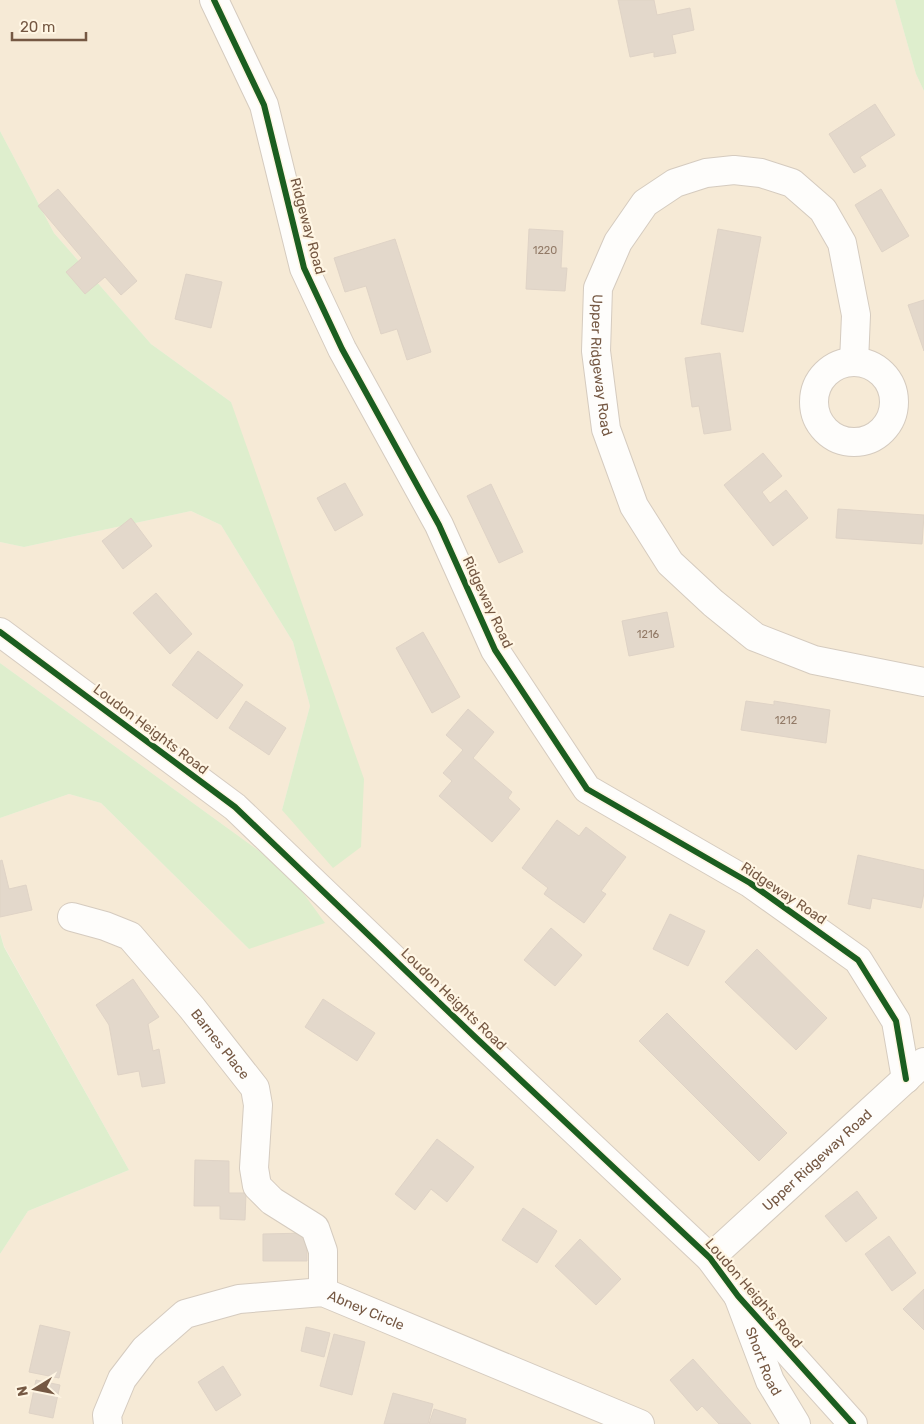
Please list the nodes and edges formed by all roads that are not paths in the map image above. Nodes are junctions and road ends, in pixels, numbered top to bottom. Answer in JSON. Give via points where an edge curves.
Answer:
{"nodes":[{"id":1,"x":214,"y":0,"type":"edge"},
{"id":2,"x":854,"y":362,"type":"dead end"},
{"id":3,"x":0,"y":632,"type":"edge"},
{"id":4,"x":924,"y":682,"type":"edge"},
{"id":5,"x":72,"y":917,"type":"dead end"},
{"id":6,"x":915,"y":1071,"type":"edge"},
{"id":7,"x":710,"y":1258,"type":"junction"},
{"id":8,"x":323,"y":1292,"type":"junction"},
{"id":9,"x":738,"y":1296,"type":"junction"},
{"id":10,"x":108,"y":1424,"type":"edge"},
{"id":11,"x":640,"y":1424,"type":"edge"},
{"id":12,"x":796,"y":1424,"type":"edge"},
{"id":13,"x":853,"y":1424,"type":"edge"}],
"edges":[{"from":1,"to":6,"type":"street","name":"Ridgeway Road","via":[[264,105],[304,268],[342,349],[439,525],[495,650],[587,789],[750,883],[858,960],[896,1021]]},
{"from":2,"to":4,"type":"street","name":"Upper Ridgeway Road","via":[[856,315],[842,242],[823,210],[792,183],[761,173],[734,170],[706,173],[674,183],[645,203],[618,242],[598,288],[596,351],[606,429],[634,506],[670,563],[755,637],[814,660]]},
{"from":3,"to":7,"type":"street","name":"Loudon Heights Road","via":[[235,807]]},
{"from":5,"to":8,"type":"street","name":"Barnes Place","via":[[130,936],[255,1088],[258,1106],[254,1168],[257,1186],[272,1201],[316,1228],[323,1251]]},
{"from":6,"to":7,"type":"street","name":"Upper Ridgeway Road"},
{"from":7,"to":9,"type":"street","name":"Loudon Heights Road"},
{"from":8,"to":10,"type":"street","name":"Abney Circle","via":[[239,1299],[185,1314],[145,1349],[122,1379],[107,1415]]},
{"from":8,"to":11,"type":"street","name":"Abney Circle"},
{"from":9,"to":12,"type":"street","name":"Short Road","via":[[770,1381]]},
{"from":9,"to":13,"type":"street","name":"Loudon Heights Road"}]}
